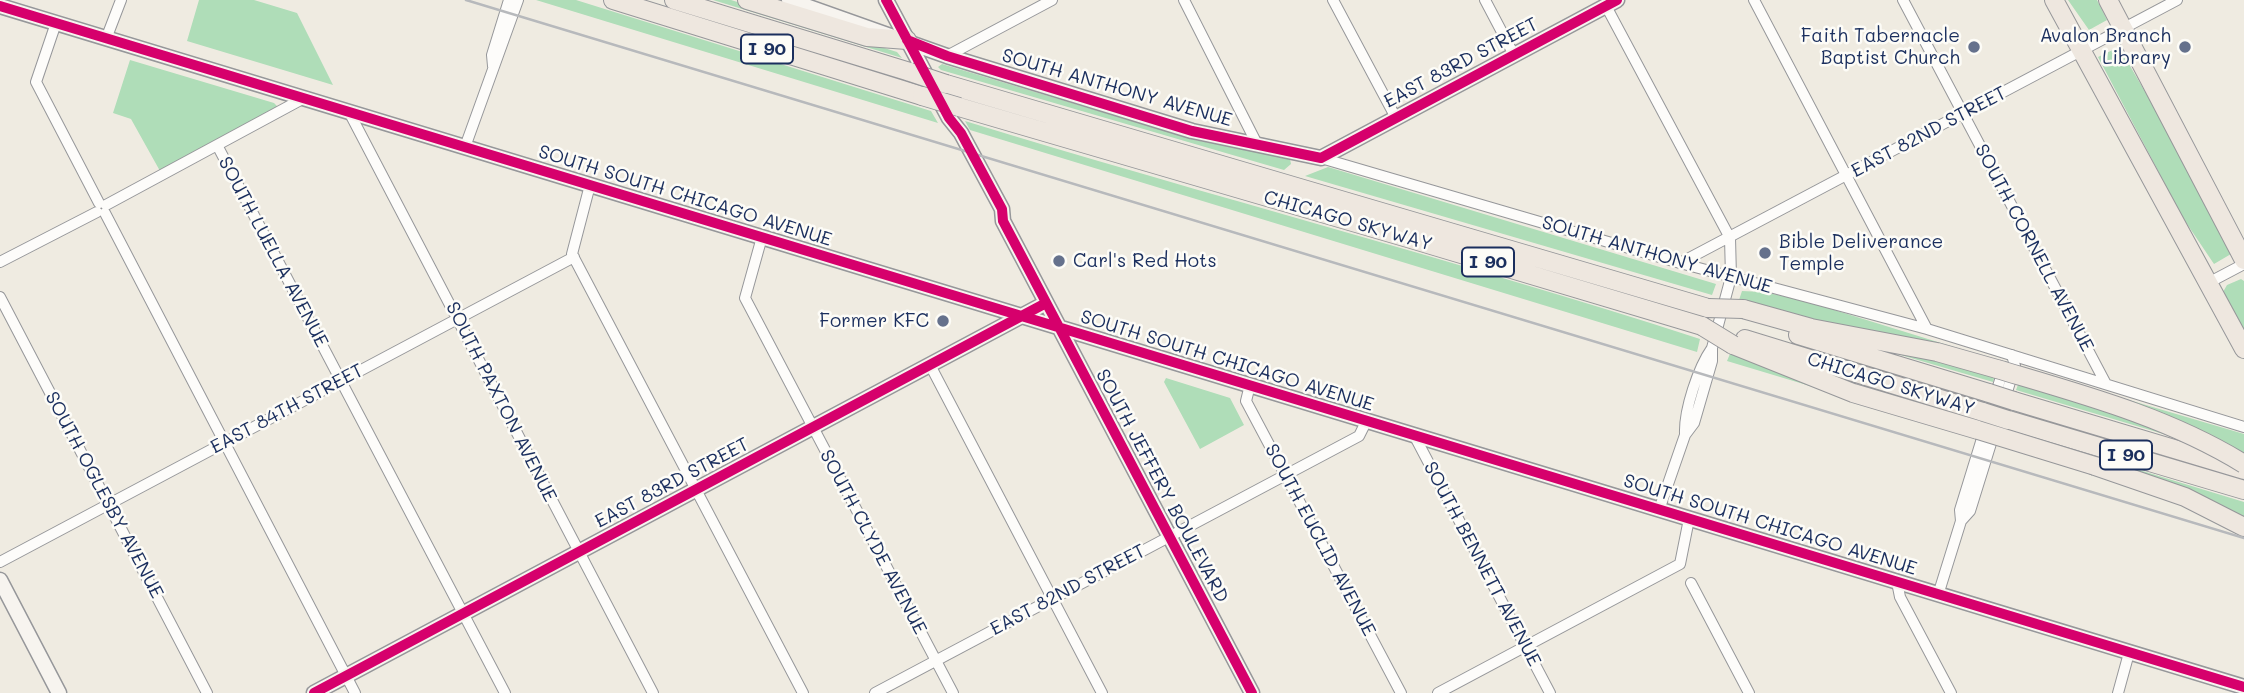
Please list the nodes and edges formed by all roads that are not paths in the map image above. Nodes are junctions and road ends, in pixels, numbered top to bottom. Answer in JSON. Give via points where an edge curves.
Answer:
{"nodes":[{"id":1,"x":121,"y":0,"type":"edge"},
{"id":2,"x":509,"y":0,"type":"edge"},
{"id":3,"x":518,"y":0,"type":"edge"},
{"id":4,"x":614,"y":0,"type":"edge"},
{"id":5,"x":674,"y":0,"type":"edge"},
{"id":6,"x":747,"y":0,"type":"edge"},
{"id":7,"x":789,"y":0,"type":"edge"},
{"id":8,"x":886,"y":0,"type":"edge"},
{"id":9,"x":1052,"y":0,"type":"edge"},
{"id":10,"x":1184,"y":0,"type":"edge"},
{"id":11,"x":1333,"y":0,"type":"edge"},
{"id":12,"x":1485,"y":0,"type":"edge"},
{"id":13,"x":1754,"y":0,"type":"edge"},
{"id":14,"x":1903,"y":0,"type":"edge"},
{"id":15,"x":2054,"y":0,"type":"edge"},
{"id":16,"x":2108,"y":0,"type":"edge"},
{"id":17,"x":2177,"y":0,"type":"edge"},
{"id":18,"x":1611,"y":3,"type":"edge"},
{"id":19,"x":1037,"y":4,"type":"edge"},
{"id":20,"x":0,"y":6,"type":"edge"},
{"id":21,"x":56,"y":23,"type":"junction"},
{"id":22,"x":2123,"y":29,"type":"junction"},
{"id":23,"x":106,"y":38,"type":"junction"},
{"id":24,"x":907,"y":40,"type":"junction"},
{"id":25,"x":2081,"y":51,"type":"junction"},
{"id":26,"x":1514,"y":55,"type":"junction"},
{"id":27,"x":947,"y":56,"type":"junction"},
{"id":28,"x":493,"y":66,"type":"junction"},
{"id":29,"x":306,"y":97,"type":"junction"},
{"id":30,"x":348,"y":110,"type":"junction"},
{"id":31,"x":954,"y":113,"type":"junction"},
{"id":32,"x":1964,"y":113,"type":"junction"},
{"id":33,"x":1396,"y":118,"type":"junction"},
{"id":34,"x":216,"y":145,"type":"junction"},
{"id":35,"x":1258,"y":146,"type":"junction"},
{"id":36,"x":465,"y":147,"type":"junction"},
{"id":37,"x":1321,"y":158,"type":"junction"},
{"id":38,"x":1847,"y":175,"type":"junction"},
{"id":39,"x":590,"y":185,"type":"junction"},
{"id":40,"x":102,"y":208,"type":"junction"},
{"id":41,"x":762,"y":237,"type":"junction"},
{"id":42,"x":1730,"y":238,"type":"junction"},
{"id":43,"x":573,"y":257,"type":"junction"},
{"id":44,"x":0,"y":262,"type":"edge"},
{"id":45,"x":2244,"y":262,"type":"edge"},
{"id":46,"x":1681,"y":263,"type":"junction"},
{"id":47,"x":1731,"y":277,"type":"junction"},
{"id":48,"x":2208,"y":283,"type":"junction"},
{"id":49,"x":0,"y":297,"type":"edge"},
{"id":50,"x":1046,"y":303,"type":"junction"},
{"id":51,"x":1742,"y":313,"type":"junction"},
{"id":52,"x":1022,"y":316,"type":"junction"},
{"id":53,"x":457,"y":319,"type":"junction"},
{"id":54,"x":1058,"y":327,"type":"junction"},
{"id":55,"x":1927,"y":329,"type":"junction"},
{"id":56,"x":1734,"y":341,"type":"junction"},
{"id":57,"x":2244,"y":349,"type":"edge"},
{"id":58,"x":2012,"y":355,"type":"junction"},
{"id":59,"x":930,"y":365,"type":"junction"},
{"id":60,"x":340,"y":381,"type":"junction"},
{"id":61,"x":2106,"y":384,"type":"junction"},
{"id":62,"x":1250,"y":385,"type":"junction"},
{"id":63,"x":1366,"y":422,"type":"junction"},
{"id":64,"x":813,"y":427,"type":"junction"},
{"id":65,"x":2244,"y":427,"type":"edge"},
{"id":66,"x":1414,"y":435,"type":"junction"},
{"id":67,"x":224,"y":443,"type":"junction"},
{"id":68,"x":2244,"y":464,"type":"edge"},
{"id":69,"x":2244,"y":470,"type":"edge"},
{"id":70,"x":1285,"y":475,"type":"junction"},
{"id":71,"x":696,"y":490,"type":"junction"},
{"id":72,"x":2244,"y":490,"type":"edge"},
{"id":73,"x":108,"y":504,"type":"junction"},
{"id":74,"x":1659,"y":510,"type":"junction"},
{"id":75,"x":1689,"y":519,"type":"junction"},
{"id":76,"x":2244,"y":527,"type":"edge"},
{"id":77,"x":1169,"y":537,"type":"junction"},
{"id":78,"x":579,"y":552,"type":"junction"},
{"id":79,"x":0,"y":562,"type":"edge"},
{"id":80,"x":0,"y":580,"type":"edge"},
{"id":81,"x":1897,"y":582,"type":"junction"},
{"id":82,"x":1691,"y":583,"type":"dead end"},
{"id":83,"x":1938,"y":595,"type":"junction"},
{"id":84,"x":1053,"y":599,"type":"junction"},
{"id":85,"x":463,"y":614,"type":"junction"},
{"id":86,"x":1526,"y":646,"type":"junction"},
{"id":87,"x":2129,"y":653,"type":"junction"},
{"id":88,"x":936,"y":661,"type":"junction"},
{"id":89,"x":346,"y":676,"type":"junction"},
{"id":90,"x":2244,"y":687,"type":"edge"},
{"id":91,"x":59,"y":693,"type":"edge"},
{"id":92,"x":207,"y":693,"type":"edge"},
{"id":93,"x":314,"y":693,"type":"edge"},
{"id":94,"x":355,"y":693,"type":"edge"},
{"id":95,"x":505,"y":693,"type":"edge"},
{"id":96,"x":653,"y":693,"type":"edge"},
{"id":97,"x":803,"y":693,"type":"edge"},
{"id":98,"x":876,"y":693,"type":"edge"},
{"id":99,"x":953,"y":693,"type":"edge"},
{"id":100,"x":1102,"y":693,"type":"edge"},
{"id":101,"x":1252,"y":693,"type":"edge"},
{"id":102,"x":1401,"y":693,"type":"edge"},
{"id":103,"x":1438,"y":693,"type":"edge"},
{"id":104,"x":1550,"y":693,"type":"edge"},
{"id":105,"x":1749,"y":693,"type":"edge"},
{"id":106,"x":1951,"y":693,"type":"edge"},
{"id":107,"x":2118,"y":693,"type":"edge"}],
"edges":[{"from":1,"to":23,"type":"street"},
{"from":2,"to":28,"type":"street","via":[[492,55]]},
{"from":3,"to":28,"type":"street"},
{"from":4,"to":31,"type":"highway","name":"CHICAGO SKYWAY","number":"I 90","bridge":true,"via":[[922,96]]},
{"from":5,"to":51,"type":"highway","name":"CHICAGO SKYWAY","number":"I 90","bridge":true,"via":[[1708,308]]},
{"from":6,"to":24,"type":"highway","via":[[867,37]]},
{"from":7,"to":24,"type":"main road","name":"SOUTH ANTHONY AVENUE"},
{"from":8,"to":24,"type":"main road","name":"SOUTH JEFFERY BOULEVARD"},
{"from":9,"to":19,"type":"street"},
{"from":10,"to":35,"type":"street"},
{"from":11,"to":33,"type":"street"},
{"from":12,"to":26,"type":"street"},
{"from":13,"to":38,"type":"street"},
{"from":14,"to":32,"type":"street","name":"SOUTH CORNELL AVENUE"},
{"from":15,"to":25,"type":"highway"},
{"from":16,"to":22,"type":"highway"},
{"from":17,"to":22,"type":"street","name":"EAST 82ND STREET"},
{"from":18,"to":26,"type":"main road","name":"EAST 83RD STREET"},
{"from":18,"to":42,"type":"street"},
{"from":19,"to":27,"type":"street"},
{"from":20,"to":21,"type":"main road","name":"SOUTH SOUTH CHICAGO AVENUE"},
{"from":21,"to":23,"type":"main road","name":"SOUTH SOUTH CHICAGO AVENUE"},
{"from":21,"to":40,"type":"street","via":[[36,82]]},
{"from":22,"to":25,"type":"street","name":"EAST 82ND STREET"},
{"from":22,"to":45,"type":"highway"},
{"from":23,"to":29,"type":"main road","name":"SOUTH SOUTH CHICAGO AVENUE"},
{"from":24,"to":27,"type":"main road","name":"SOUTH ANTHONY AVENUE"},
{"from":24,"to":31,"type":"main road","name":"SOUTH JEFFERY BOULEVARD"},
{"from":25,"to":32,"type":"street","name":"EAST 82ND STREET"},
{"from":25,"to":48,"type":"highway"},
{"from":26,"to":33,"type":"main road","name":"EAST 83RD STREET"},
{"from":27,"to":35,"type":"main road","name":"SOUTH ANTHONY AVENUE","via":[[1192,131]]},
{"from":28,"to":36,"type":"street"},
{"from":29,"to":30,"type":"main road","name":"SOUTH SOUTH CHICAGO AVENUE"},
{"from":29,"to":34,"type":"street"},
{"from":30,"to":36,"type":"main road","name":"SOUTH SOUTH CHICAGO AVENUE"},
{"from":30,"to":53,"type":"street","name":"SOUTH PAXTON AVENUE"},
{"from":31,"to":50,"type":"main road","name":"SOUTH JEFFERY BOULEVARD","via":[[953,136]]},
{"from":31,"to":56,"type":"highway","name":"CHICAGO SKYWAY","number":"I 90","bridge":true,"via":[[1273,199],[1702,326]]},
{"from":32,"to":38,"type":"street","name":"EAST 82ND STREET"},
{"from":32,"to":61,"type":"street","name":"SOUTH CORNELL AVENUE"},
{"from":33,"to":37,"type":"main road","name":"EAST 83RD STREET"},
{"from":34,"to":40,"type":"street"},
{"from":34,"to":60,"type":"street","name":"SOUTH LUELLA AVENUE"},
{"from":35,"to":37,"type":"main road","name":"SOUTH ANTHONY AVENUE"},
{"from":36,"to":39,"type":"main road","name":"SOUTH SOUTH CHICAGO AVENUE"},
{"from":37,"to":46,"type":"street","name":"SOUTH ANTHONY AVENUE"},
{"from":38,"to":42,"type":"street","name":"EAST 82ND STREET"},
{"from":38,"to":55,"type":"street"},
{"from":39,"to":41,"type":"main road","name":"SOUTH SOUTH CHICAGO AVENUE"},
{"from":39,"to":43,"type":"street"},
{"from":40,"to":44,"type":"street"},
{"from":40,"to":67,"type":"street"},
{"from":41,"to":52,"type":"main road","name":"SOUTH SOUTH CHICAGO AVENUE"},
{"from":41,"to":64,"type":"street","name":"SOUTH CLYDE AVENUE","via":[[745,298]]},
{"from":42,"to":46,"type":"street","name":"EAST 82ND STREET"},
{"from":42,"to":47,"type":"street"},
{"from":43,"to":53,"type":"street","name":"EAST 84TH STREET"},
{"from":43,"to":71,"type":"street"},
{"from":45,"to":48,"type":"street"},
{"from":46,"to":47,"type":"street","name":"SOUTH ANTHONY AVENUE"},
{"from":47,"to":55,"type":"street","name":"SOUTH ANTHONY AVENUE"},
{"from":47,"to":74,"type":"street"},
{"from":48,"to":57,"type":"highway"},
{"from":49,"to":73,"type":"street","name":"SOUTH OGLESBY AVENUE"},
{"from":50,"to":52,"type":"main road","name":"EAST 83RD STREET"},
{"from":50,"to":54,"type":"main road","name":"SOUTH JEFFERY BOULEVARD"},
{"from":51,"to":68,"type":"highway","bridge":true,"via":[[1937,352],[1997,369],[2158,420]]},
{"from":51,"to":69,"type":"highway","name":"CHICAGO SKYWAY","number":"I 90","bridge":true},
{"from":52,"to":54,"type":"main road","name":"SOUTH SOUTH CHICAGO AVENUE"},
{"from":52,"to":59,"type":"main road","name":"EAST 83RD STREET"},
{"from":53,"to":60,"type":"street","name":"EAST 84TH STREET"},
{"from":53,"to":78,"type":"street","name":"SOUTH PAXTON AVENUE"},
{"from":54,"to":62,"type":"main road","name":"SOUTH SOUTH CHICAGO AVENUE"},
{"from":54,"to":77,"type":"main road","name":"SOUTH JEFFERY BOULEVARD"},
{"from":55,"to":58,"type":"street","name":"SOUTH ANTHONY AVENUE"},
{"from":56,"to":72,"type":"highway","name":"CHICAGO SKYWAY","number":"I 90","bridge":true},
{"from":56,"to":76,"type":"highway","bridge":true,"via":[[1853,393],[2140,480]]},
{"from":58,"to":61,"type":"street","name":"SOUTH ANTHONY AVENUE"},
{"from":58,"to":83,"type":"street","via":[[2011,379]]},
{"from":59,"to":64,"type":"main road","name":"EAST 83RD STREET"},
{"from":59,"to":84,"type":"street"},
{"from":60,"to":67,"type":"street","name":"EAST 84TH STREET"},
{"from":60,"to":85,"type":"street","name":"SOUTH LUELLA AVENUE"},
{"from":61,"to":65,"type":"street","name":"SOUTH ANTHONY AVENUE"},
{"from":62,"to":63,"type":"main road","name":"SOUTH SOUTH CHICAGO AVENUE"},
{"from":62,"to":70,"type":"street","name":"SOUTH EUCLID AVENUE","via":[[1246,401]]},
{"from":63,"to":66,"type":"main road","name":"SOUTH SOUTH CHICAGO AVENUE"},
{"from":63,"to":70,"type":"street","name":"EAST 82ND STREET","via":[[1359,436]]},
{"from":64,"to":71,"type":"main road","name":"EAST 83RD STREET"},
{"from":64,"to":88,"type":"street","name":"SOUTH CLYDE AVENUE"},
{"from":66,"to":74,"type":"main road","name":"SOUTH SOUTH CHICAGO AVENUE"},
{"from":66,"to":86,"type":"street","name":"SOUTH BENNETT AVENUE"},
{"from":67,"to":73,"type":"street","name":"EAST 84TH STREET"},
{"from":67,"to":89,"type":"street"},
{"from":70,"to":77,"type":"street","name":"EAST 82ND STREET"},
{"from":70,"to":102,"type":"street","name":"SOUTH EUCLID AVENUE"},
{"from":71,"to":78,"type":"main road","name":"EAST 83RD STREET"},
{"from":71,"to":97,"type":"street"},
{"from":73,"to":79,"type":"street","name":"EAST 84TH STREET"},
{"from":73,"to":92,"type":"street","name":"SOUTH OGLESBY AVENUE"},
{"from":74,"to":75,"type":"main road","name":"SOUTH SOUTH CHICAGO AVENUE"},
{"from":75,"to":81,"type":"main road","name":"SOUTH SOUTH CHICAGO AVENUE"},
{"from":75,"to":86,"type":"street","via":[[1680,564]]},
{"from":77,"to":84,"type":"street","name":"EAST 82ND STREET"},
{"from":77,"to":101,"type":"main road","name":"SOUTH JEFFERY BOULEVARD"},
{"from":78,"to":85,"type":"main road","name":"EAST 83RD STREET"},
{"from":78,"to":96,"type":"street","name":"SOUTH PAXTON AVENUE"},
{"from":80,"to":91,"type":"main road"},
{"from":81,"to":83,"type":"main road","name":"SOUTH SOUTH CHICAGO AVENUE"},
{"from":81,"to":106,"type":"street","via":[[1900,597]]},
{"from":82,"to":105,"type":"street"},
{"from":83,"to":87,"type":"main road","name":"SOUTH SOUTH CHICAGO AVENUE"},
{"from":84,"to":88,"type":"street","name":"EAST 82ND STREET"},
{"from":84,"to":100,"type":"street"},
{"from":85,"to":89,"type":"main road","name":"EAST 83RD STREET"},
{"from":85,"to":95,"type":"street","name":"SOUTH LUELLA AVENUE"},
{"from":86,"to":103,"type":"street"},
{"from":86,"to":104,"type":"street","name":"SOUTH BENNETT AVENUE"},
{"from":87,"to":90,"type":"main road","name":"SOUTH SOUTH CHICAGO AVENUE"},
{"from":87,"to":107,"type":"street"},
{"from":88,"to":98,"type":"street","name":"EAST 82ND STREET"},
{"from":88,"to":99,"type":"street","name":"SOUTH CLYDE AVENUE"},
{"from":89,"to":93,"type":"main road","name":"EAST 83RD STREET"},
{"from":89,"to":94,"type":"street"}]}
